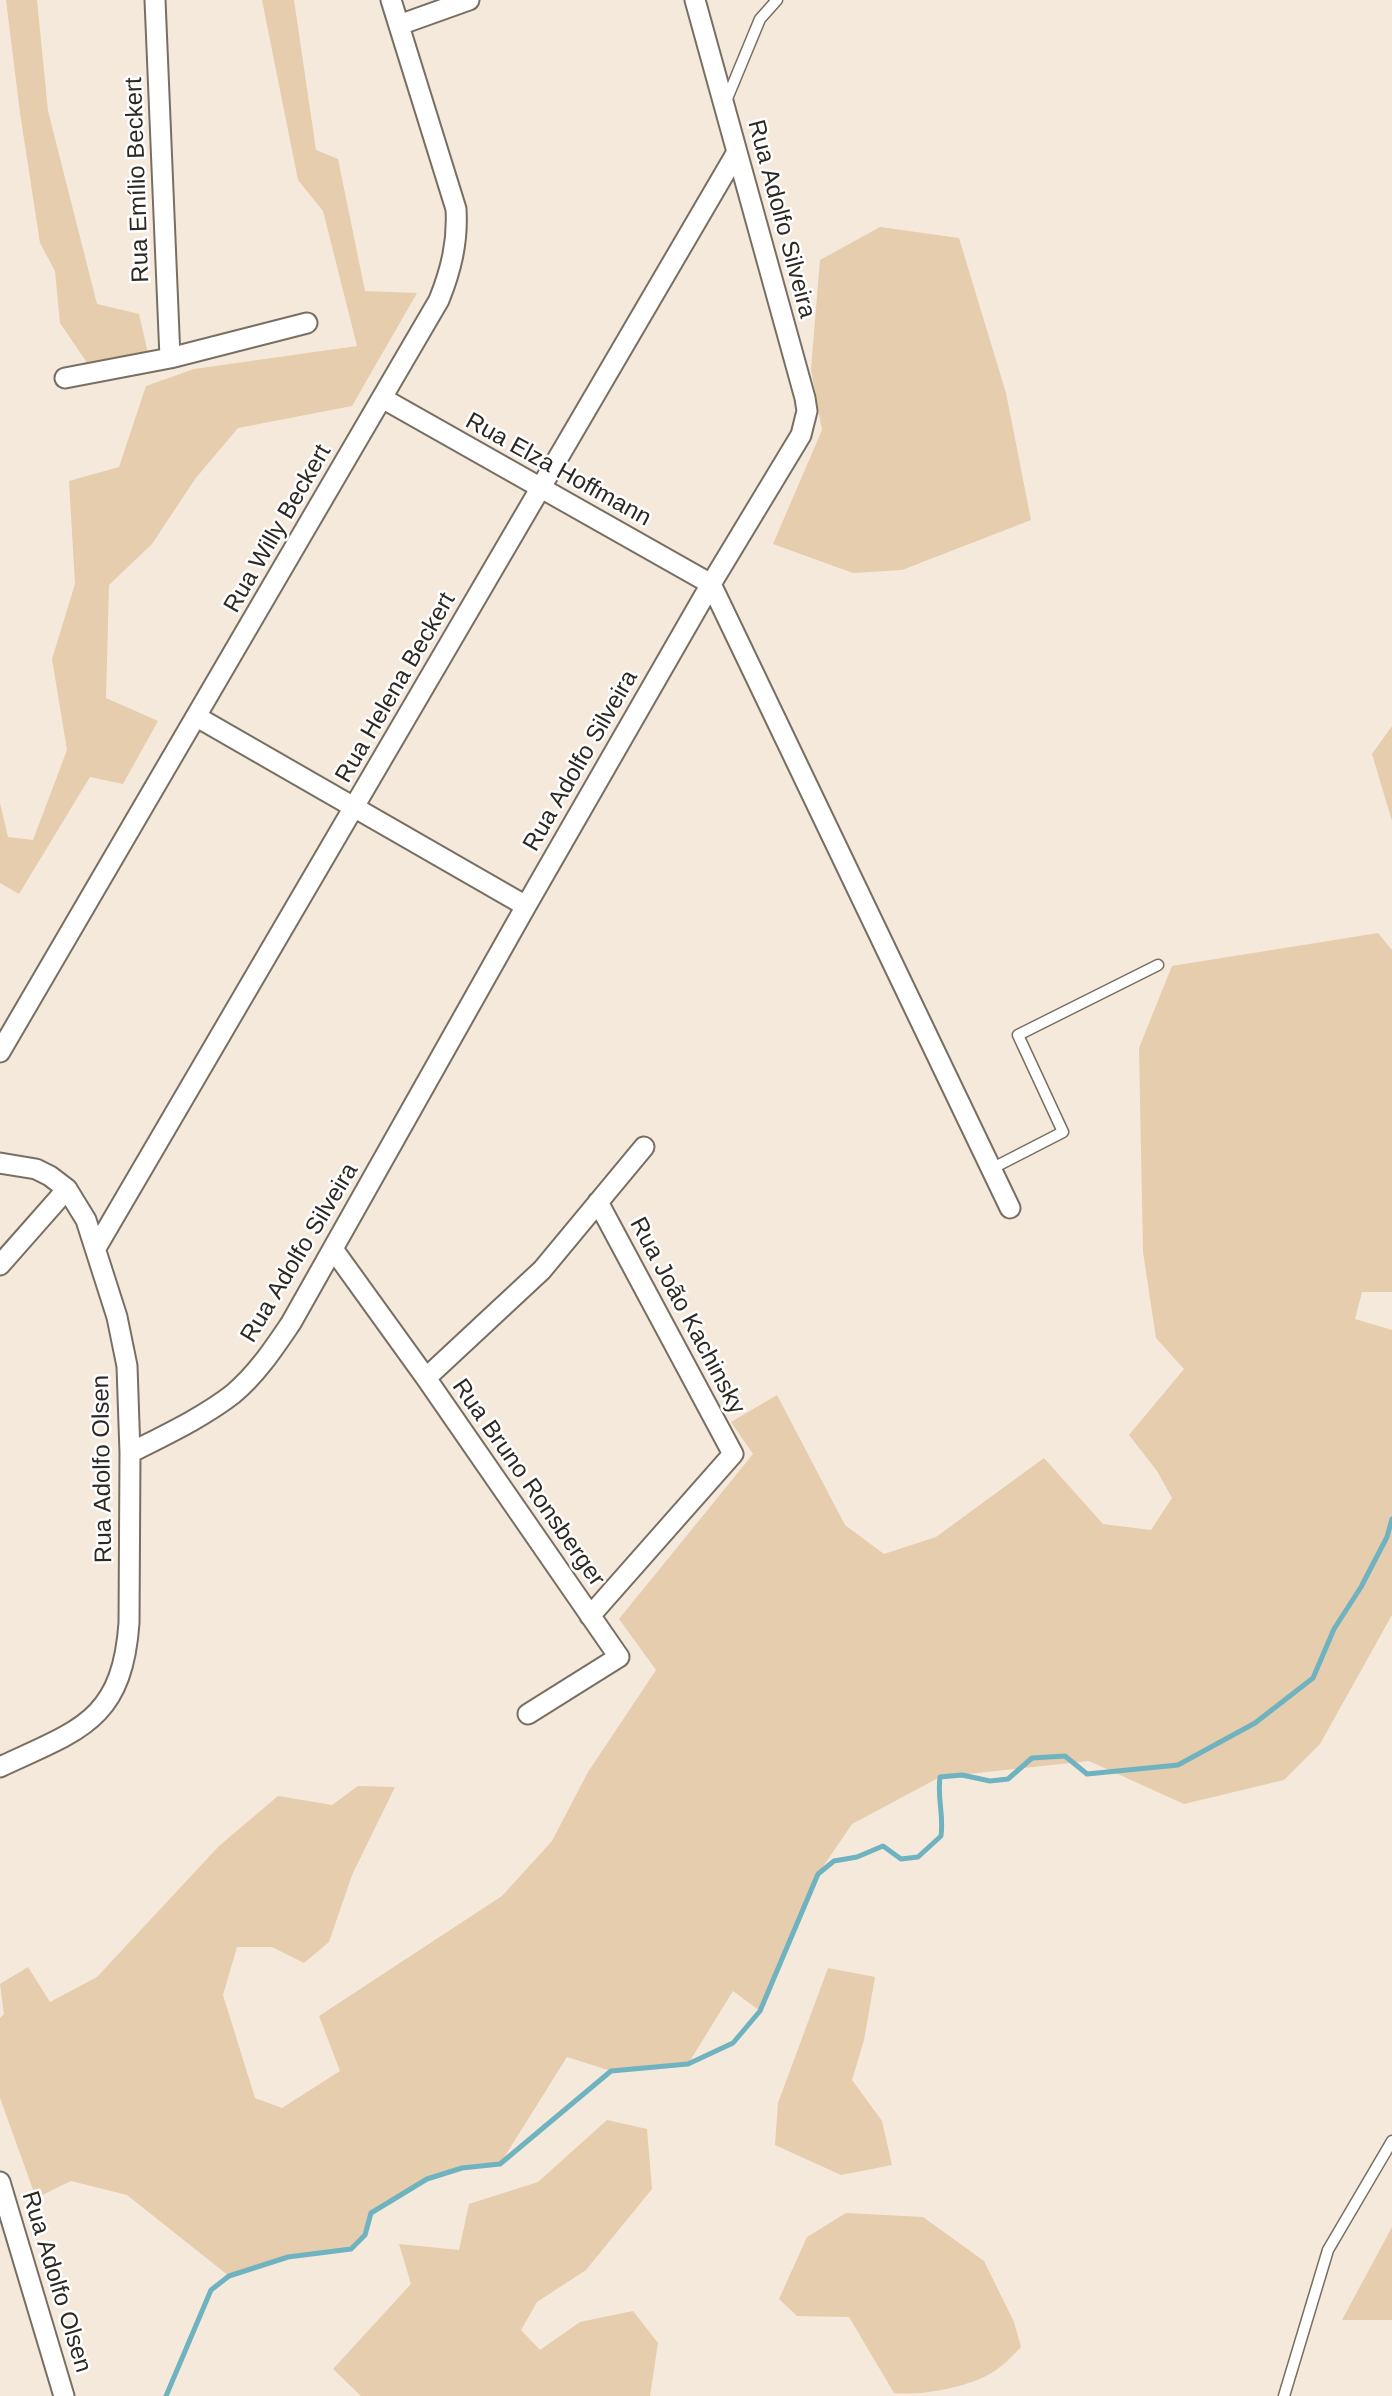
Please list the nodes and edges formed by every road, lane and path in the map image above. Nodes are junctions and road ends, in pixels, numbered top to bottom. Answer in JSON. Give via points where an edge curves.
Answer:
{"nodes":[{"id":1,"x":155,"y":0,"type":"edge"},
{"id":2,"x":391,"y":0,"type":"edge"},
{"id":3,"x":469,"y":0,"type":"edge"},
{"id":4,"x":695,"y":0,"type":"edge"},
{"id":5,"x":777,"y":0,"type":"edge"},
{"id":6,"x":399,"y":25,"type":"junction"},
{"id":7,"x":724,"y":105,"type":"junction"},
{"id":8,"x":737,"y":152,"type":"junction"},
{"id":9,"x":307,"y":323,"type":"dead end"},
{"id":10,"x":170,"y":358,"type":"junction"},
{"id":11,"x":65,"y":378,"type":"dead end"},
{"id":12,"x":382,"y":398,"type":"junction"},
{"id":13,"x":540,"y":489,"type":"junction"},
{"id":14,"x":711,"y":584,"type":"junction"},
{"id":15,"x":197,"y":717,"type":"junction"},
{"id":16,"x":354,"y":807,"type":"junction"},
{"id":17,"x":526,"y":906,"type":"junction"},
{"id":18,"x":1158,"y":965,"type":"dead end"},
{"id":19,"x":0,"y":1052,"type":"edge"},
{"id":20,"x":644,"y":1147,"type":"dead end"},
{"id":21,"x":0,"y":1163,"type":"edge"},
{"id":22,"x":991,"y":1169,"type":"junction"},
{"id":23,"x":67,"y":1189,"type":"junction"},
{"id":24,"x":598,"y":1202,"type":"junction"},
{"id":25,"x":1010,"y":1208,"type":"dead end"},
{"id":26,"x":96,"y":1248,"type":"junction"},
{"id":27,"x":332,"y":1250,"type":"junction"},
{"id":28,"x":0,"y":1265,"type":"edge"},
{"id":29,"x":426,"y":1378,"type":"junction"},
{"id":30,"x":130,"y":1453,"type":"junction"},
{"id":31,"x":590,"y":1615,"type":"junction"},
{"id":32,"x":528,"y":1714,"type":"dead end"},
{"id":33,"x":0,"y":1767,"type":"edge"},
{"id":34,"x":1392,"y":2141,"type":"edge"},
{"id":35,"x":0,"y":2182,"type":"edge"},
{"id":36,"x":64,"y":2396,"type":"edge"},
{"id":37,"x":1284,"y":2396,"type":"edge"}],
"edges":[{"from":1,"to":10,"type":"street","name":"Rua Emílio Beckert"},
{"from":2,"to":6,"type":"street","name":"Rua Willy Beckert"},
{"from":3,"to":6,"type":"street"},
{"from":4,"to":7,"type":"street","name":"Rua Adolfo Silveira"},
{"from":5,"to":7,"type":"lane","via":[[760,19]]},
{"from":6,"to":12,"type":"street","name":"Rua Willy Beckert","via":[[449,182],[457,232],[439,300]]},
{"from":7,"to":8,"type":"street","name":"Rua Adolfo Silveira"},
{"from":8,"to":13,"type":"street","name":"Rua Helena Beckert"},
{"from":8,"to":14,"type":"street","name":"Rua Adolfo Silveira","via":[[807,411],[793,451]]},
{"from":9,"to":10,"type":"street"},
{"from":10,"to":11,"type":"street"},
{"from":12,"to":13,"type":"street","name":"Rua Elza Hoffmann"},
{"from":12,"to":15,"type":"street","name":"Rua Willy Beckert"},
{"from":13,"to":14,"type":"street","name":"Rua Elza Hoffmann"},
{"from":13,"to":16,"type":"street","name":"Rua Helena Beckert"},
{"from":14,"to":17,"type":"street","name":"Rua Adolfo Silveira"},
{"from":14,"to":22,"type":"street"},
{"from":15,"to":16,"type":"street"},
{"from":15,"to":19,"type":"street","name":"Rua Willy Beckert"},
{"from":16,"to":17,"type":"street"},
{"from":16,"to":26,"type":"street","name":"Rua Helena Beckert"},
{"from":17,"to":27,"type":"street","name":"Rua Adolfo Silveira"},
{"from":18,"to":22,"type":"lane","via":[[1018,1035],[1063,1132]]},
{"from":20,"to":24,"type":"street"},
{"from":21,"to":23,"type":"street","name":"Rua Adolfo Olsen","via":[[36,1170]]},
{"from":22,"to":25,"type":"street"},
{"from":23,"to":26,"type":"street","name":"Rua Adolfo Olsen"},
{"from":23,"to":28,"type":"street"},
{"from":24,"to":29,"type":"street","via":[[542,1270]]},
{"from":24,"to":31,"type":"street","name":"Rua João Kachinsky","via":[[733,1454]]},
{"from":26,"to":30,"type":"street","name":"Rua Adolfo Olsen","via":[[123,1339]]},
{"from":27,"to":29,"type":"street","name":"Rua Bruno Ronsberger"},
{"from":27,"to":30,"type":"street","name":"Rua Adolfo Silveira","via":[[291,1323],[252,1376],[201,1415]]},
{"from":29,"to":31,"type":"street","name":"Rua Bruno Ronsberger"},
{"from":30,"to":33,"type":"street","name":"Rua Adolfo Olsen","via":[[129,1623],[118,1682],[80,1728]]},
{"from":31,"to":32,"type":"street","name":"Rua Bruno Ronsberger","via":[[619,1657]]},
{"from":34,"to":37,"type":"lane","via":[[1328,2250]]},
{"from":35,"to":36,"type":"street","name":"Rua Adolfo Olsen"}]}
